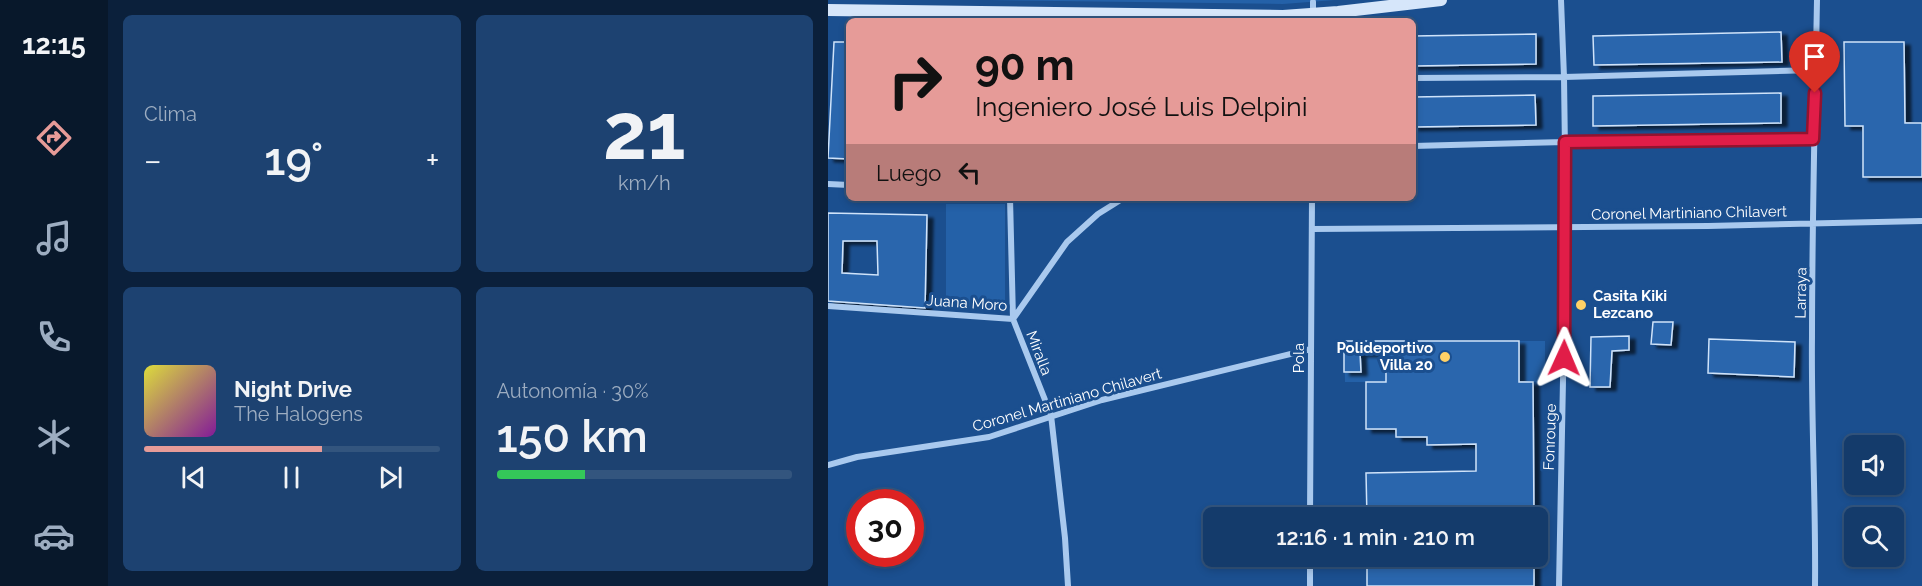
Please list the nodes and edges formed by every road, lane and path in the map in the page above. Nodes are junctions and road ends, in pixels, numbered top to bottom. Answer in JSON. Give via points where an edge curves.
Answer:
{"nodes":[{"id":1,"x":1441,"y":0,"type":"edge"},
{"id":2,"x":1561,"y":0,"type":"edge"},
{"id":3,"x":1817,"y":0,"type":"edge"},
{"id":4,"x":828,"y":10,"type":"edge"},
{"id":5,"x":1313,"y":13,"type":"edge"},
{"id":6,"x":1013,"y":16,"type":"edge"},
{"id":7,"x":1815,"y":70,"type":"junction"},
{"id":8,"x":1564,"y":77,"type":"junction"},
{"id":9,"x":1416,"y":78,"type":"edge"},
{"id":10,"x":1813,"y":139,"type":"junction"},
{"id":11,"x":1565,"y":142,"type":"junction"},
{"id":12,"x":1416,"y":146,"type":"edge"},
{"id":13,"x":828,"y":184,"type":"edge"},
{"id":14,"x":846,"y":185,"type":"edge"},
{"id":15,"x":1010,"y":201,"type":"edge"},
{"id":16,"x":1120,"y":201,"type":"edge"},
{"id":17,"x":1312,"y":201,"type":"edge"},
{"id":18,"x":1922,"y":221,"type":"edge"},
{"id":19,"x":1813,"y":224,"type":"junction"},
{"id":20,"x":1566,"y":226,"type":"junction"},
{"id":21,"x":1312,"y":229,"type":"junction"},
{"id":22,"x":828,"y":306,"type":"edge"},
{"id":23,"x":1013,"y":319,"type":"junction"},
{"id":24,"x":1311,"y":349,"type":"junction"},
{"id":25,"x":1051,"y":415,"type":"junction"},
{"id":26,"x":828,"y":465,"type":"edge"},
{"id":27,"x":1310,"y":507,"type":"edge"},
{"id":28,"x":1310,"y":567,"type":"edge"},
{"id":29,"x":1068,"y":586,"type":"edge"},
{"id":30,"x":1310,"y":586,"type":"edge"},
{"id":31,"x":1559,"y":586,"type":"edge"},
{"id":32,"x":1815,"y":586,"type":"edge"}],
"edges":[{"from":1,"to":5,"type":"main road"},
{"from":2,"to":8,"type":"street","name":"Fonrouge"},
{"from":3,"to":7,"type":"street","name":"Larraya"},
{"from":4,"to":6,"type":"main road"},
{"from":5,"to":6,"type":"main road"},
{"from":7,"to":8,"type":"street"},
{"from":7,"to":10,"type":"street","name":"Larraya"},
{"from":8,"to":9,"type":"street"},
{"from":8,"to":11,"type":"street","name":"Fonrouge"},
{"from":10,"to":11,"type":"street"},
{"from":10,"to":19,"type":"street","name":"Larraya"},
{"from":11,"to":12,"type":"street"},
{"from":11,"to":20,"type":"street","name":"Fonrouge"},
{"from":13,"to":14,"type":"street"},
{"from":15,"to":23,"type":"street","name":"Miralla"},
{"from":16,"to":23,"type":"street","name":"Juana Moro","via":[[1098,214],[1067,242]]},
{"from":17,"to":21,"type":"street","name":"Pola"},
{"from":18,"to":19,"type":"street","name":"Coronel Martiniano Chilavert"},
{"from":19,"to":20,"type":"street","name":"Coronel Martiniano Chilavert"},
{"from":19,"to":32,"type":"street","name":"Larraya"},
{"from":20,"to":21,"type":"street","name":"Coronel Martiniano Chilavert"},
{"from":20,"to":31,"type":"street","name":"Fonrouge"},
{"from":21,"to":24,"type":"street","name":"Pola"},
{"from":22,"to":23,"type":"street","name":"Juana Moro"},
{"from":23,"to":25,"type":"street","name":"Miralla"},
{"from":24,"to":25,"type":"street","name":"Coronel Martiniano Chilavert"},
{"from":24,"to":27,"type":"street","name":"Pola"},
{"from":25,"to":26,"type":"street","name":"Coronel Martiniano Chilavert","via":[[989,437]]},
{"from":25,"to":29,"type":"street","name":"Miralla"},
{"from":28,"to":30,"type":"street"}]}
